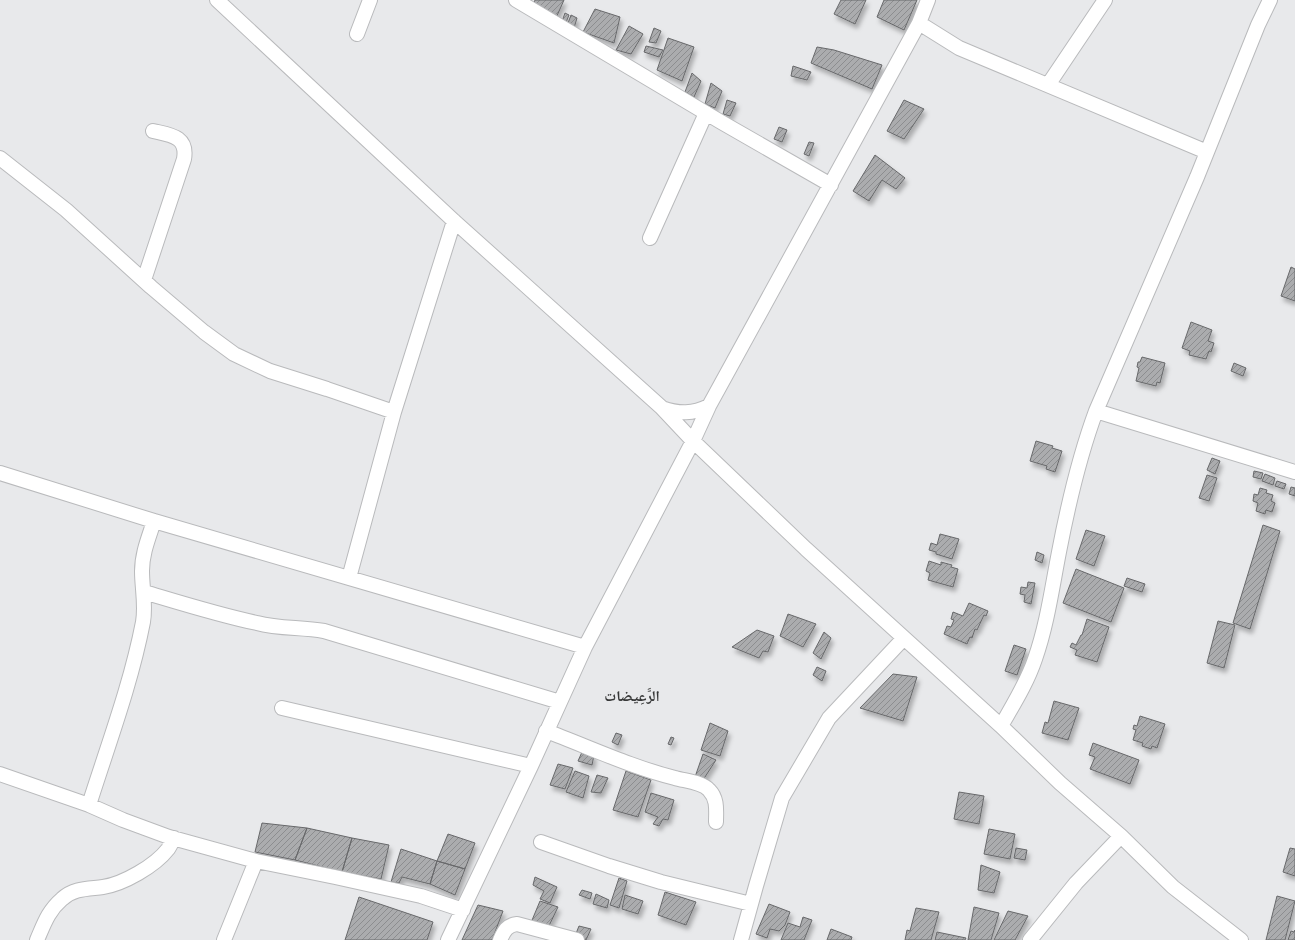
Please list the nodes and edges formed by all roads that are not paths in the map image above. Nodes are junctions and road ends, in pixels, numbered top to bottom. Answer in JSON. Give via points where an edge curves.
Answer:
{"nodes":[{"id":1,"x":217,"y":0,"type":"edge"},
{"id":2,"x":370,"y":0,"type":"edge"},
{"id":3,"x":516,"y":0,"type":"edge"},
{"id":4,"x":928,"y":0,"type":"edge"},
{"id":5,"x":1104,"y":0,"type":"edge"},
{"id":6,"x":1270,"y":0,"type":"edge"},
{"id":7,"x":919,"y":23,"type":"junction"},
{"id":8,"x":357,"y":34,"type":"dead end"},
{"id":9,"x":1048,"y":85,"type":"junction"},
{"id":10,"x":706,"y":113,"type":"junction"},
{"id":11,"x":152,"y":131,"type":"dead end"},
{"id":12,"x":1208,"y":152,"type":"junction"},
{"id":13,"x":0,"y":158,"type":"edge"},
{"id":14,"x":831,"y":185,"type":"junction"},
{"id":15,"x":454,"y":221,"type":"junction"},
{"id":16,"x":650,"y":238,"type":"dead end"},
{"id":17,"x":144,"y":280,"type":"junction"},
{"id":18,"x":710,"y":406,"type":"junction"},
{"id":19,"x":661,"y":407,"type":"junction"},
{"id":20,"x":1096,"y":411,"type":"junction"},
{"id":21,"x":394,"y":412,"type":"junction"},
{"id":22,"x":693,"y":441,"type":"junction"},
{"id":23,"x":1295,"y":472,"type":"edge"},
{"id":24,"x":0,"y":473,"type":"edge"},
{"id":25,"x":154,"y":521,"type":"junction"},
{"id":26,"x":349,"y":578,"type":"junction"},
{"id":27,"x":144,"y":592,"type":"junction"},
{"id":28,"x":904,"y":638,"type":"junction"},
{"id":29,"x":585,"y":647,"type":"junction"},
{"id":30,"x":560,"y":702,"type":"junction"},
{"id":31,"x":282,"y":708,"type":"dead end"},
{"id":32,"x":1001,"y":726,"type":"junction"},
{"id":33,"x":546,"y":731,"type":"junction"},
{"id":34,"x":531,"y":766,"type":"junction"},
{"id":35,"x":0,"y":774,"type":"edge"},
{"id":36,"x":89,"y":805,"type":"junction"},
{"id":37,"x":716,"y":822,"type":"dead end"},
{"id":38,"x":1121,"y":836,"type":"junction"},
{"id":39,"x":174,"y":838,"type":"junction"},
{"id":40,"x":541,"y":842,"type":"dead end"},
{"id":41,"x":256,"y":861,"type":"junction"},
{"id":42,"x":751,"y":904,"type":"junction"},
{"id":43,"x":462,"y":910,"type":"junction"},
{"id":44,"x":37,"y":940,"type":"edge"},
{"id":45,"x":224,"y":940,"type":"edge"},
{"id":46,"x":448,"y":940,"type":"edge"},
{"id":47,"x":500,"y":940,"type":"edge"},
{"id":48,"x":577,"y":940,"type":"edge"},
{"id":49,"x":741,"y":940,"type":"edge"},
{"id":50,"x":1030,"y":940,"type":"edge"},
{"id":51,"x":1241,"y":940,"type":"edge"}],
"edges":[{"from":1,"to":15,"type":"street"},
{"from":2,"to":8,"type":"street"},
{"from":3,"to":10,"type":"street"},
{"from":4,"to":7,"type":"street"},
{"from":5,"to":9,"type":"street"},
{"from":6,"to":12,"type":"street"},
{"from":7,"to":9,"type":"street","via":[[959,48]]},
{"from":7,"to":14,"type":"street"},
{"from":9,"to":12,"type":"street"},
{"from":10,"to":14,"type":"street"},
{"from":10,"to":16,"type":"street"},
{"from":11,"to":17,"type":"street","via":[[176,137],[184,144],[186,150]]},
{"from":12,"to":20,"type":"street"},
{"from":13,"to":17,"type":"street","via":[[66,210]]},
{"from":14,"to":18,"type":"street"},
{"from":15,"to":19,"type":"street"},
{"from":15,"to":21,"type":"street"},
{"from":17,"to":21,"type":"street","via":[[204,332],[234,354],[270,371]]},
{"from":18,"to":19,"type":"street","via":[[693,412]]},
{"from":18,"to":22,"type":"street"},
{"from":19,"to":22,"type":"street"},
{"from":20,"to":23,"type":"street"},
{"from":20,"to":32,"type":"street","via":[[1084,443],[1035,659]]},
{"from":21,"to":26,"type":"street"},
{"from":22,"to":28,"type":"street"},
{"from":22,"to":29,"type":"street"},
{"from":24,"to":25,"type":"street"},
{"from":25,"to":26,"type":"street"},
{"from":25,"to":27,"type":"street","via":[[143,559]]},
{"from":26,"to":29,"type":"street"},
{"from":27,"to":30,"type":"street","via":[[257,624],[324,632]]},
{"from":27,"to":36,"type":"street","via":[[145,612],[132,669]]},
{"from":28,"to":32,"type":"street"},
{"from":28,"to":42,"type":"street","via":[[829,718],[782,798]]},
{"from":29,"to":30,"type":"street"},
{"from":30,"to":33,"type":"street"},
{"from":31,"to":34,"type":"street"},
{"from":32,"to":38,"type":"street","via":[[1060,783]]},
{"from":33,"to":34,"type":"street"},
{"from":33,"to":37,"type":"street","via":[[708,789],[716,804]]},
{"from":34,"to":43,"type":"street"},
{"from":35,"to":36,"type":"street"},
{"from":36,"to":39,"type":"street"},
{"from":38,"to":50,"type":"street","via":[[1076,883]]},
{"from":38,"to":51,"type":"street","via":[[1173,887]]},
{"from":39,"to":41,"type":"street"},
{"from":39,"to":44,"type":"street","via":[[159,859],[138,873],[114,885],[76,890],[63,898],[50,912]]},
{"from":40,"to":42,"type":"street","via":[[661,882]]},
{"from":41,"to":43,"type":"street","via":[[421,896]]},
{"from":41,"to":45,"type":"street"},
{"from":42,"to":49,"type":"street"},
{"from":43,"to":46,"type":"street"},
{"from":47,"to":48,"type":"street","via":[[507,928],[517,924]]}]}
